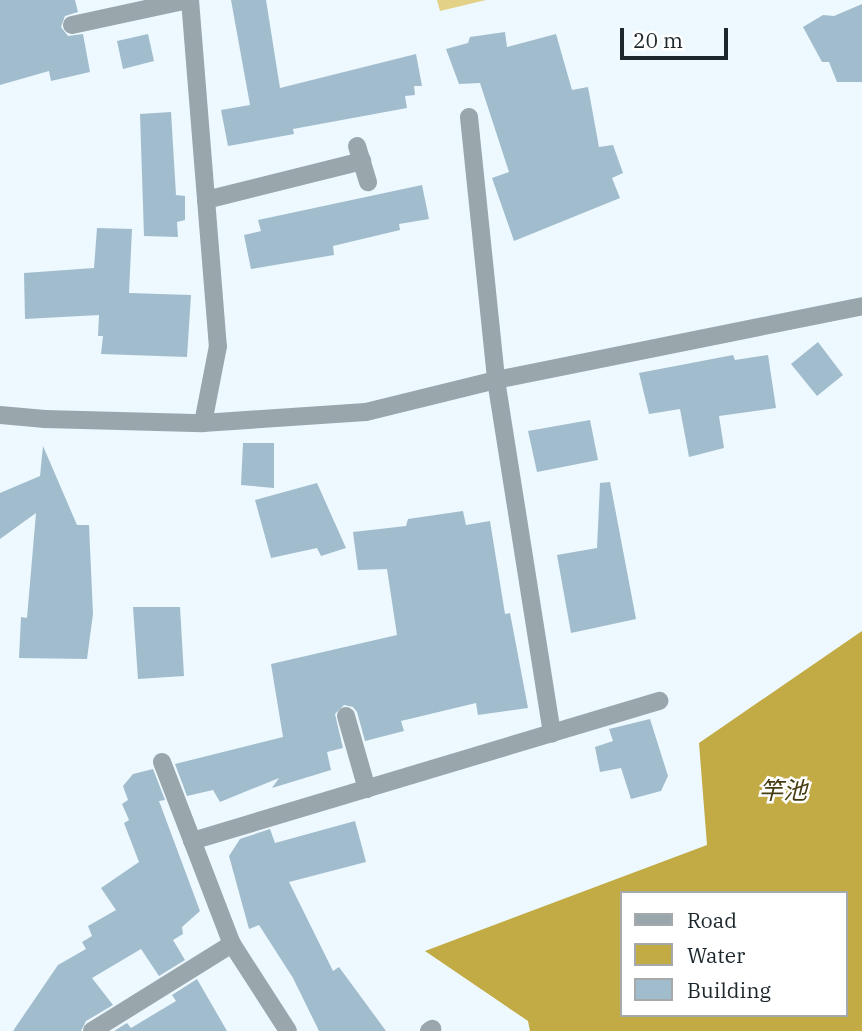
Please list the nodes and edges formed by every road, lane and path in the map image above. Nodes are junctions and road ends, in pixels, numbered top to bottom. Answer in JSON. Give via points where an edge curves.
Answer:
{"nodes":[{"id":1,"x":189,"y":0,"type":"edge"},
{"id":2,"x":72,"y":25,"type":"dead end"},
{"id":3,"x":469,"y":117,"type":"dead end"},
{"id":4,"x":368,"y":182,"type":"dead end"},
{"id":5,"x":206,"y":200,"type":"junction"},
{"id":6,"x":862,"y":306,"type":"edge"},
{"id":7,"x":496,"y":380,"type":"junction"},
{"id":8,"x":0,"y":415,"type":"edge"},
{"id":9,"x":203,"y":422,"type":"junction"},
{"id":10,"x":659,"y":701,"type":"dead end"},
{"id":11,"x":346,"y":716,"type":"dead end"},
{"id":12,"x":552,"y":734,"type":"junction"},
{"id":13,"x":162,"y":762,"type":"dead end"},
{"id":14,"x":367,"y":789,"type":"junction"},
{"id":15,"x":192,"y":841,"type":"junction"},
{"id":16,"x":232,"y":944,"type":"junction"},
{"id":17,"x":92,"y":1031,"type":"edge"},
{"id":18,"x":288,"y":1031,"type":"edge"}],
"edges":[{"from":1,"to":2,"type":"street"},
{"from":1,"to":5,"type":"street"},
{"from":3,"to":7,"type":"street"},
{"from":4,"to":5,"type":"street","via":[[359,153]]},
{"from":5,"to":9,"type":"street","via":[[218,346]]},
{"from":6,"to":7,"type":"street"},
{"from":7,"to":9,"type":"street","via":[[366,412]]},
{"from":7,"to":12,"type":"street"},
{"from":8,"to":9,"type":"street"},
{"from":10,"to":12,"type":"street"},
{"from":11,"to":14,"type":"street"},
{"from":12,"to":14,"type":"street"},
{"from":13,"to":15,"type":"street"},
{"from":14,"to":15,"type":"street"},
{"from":15,"to":16,"type":"street"},
{"from":16,"to":17,"type":"street"},
{"from":16,"to":18,"type":"street"}]}
